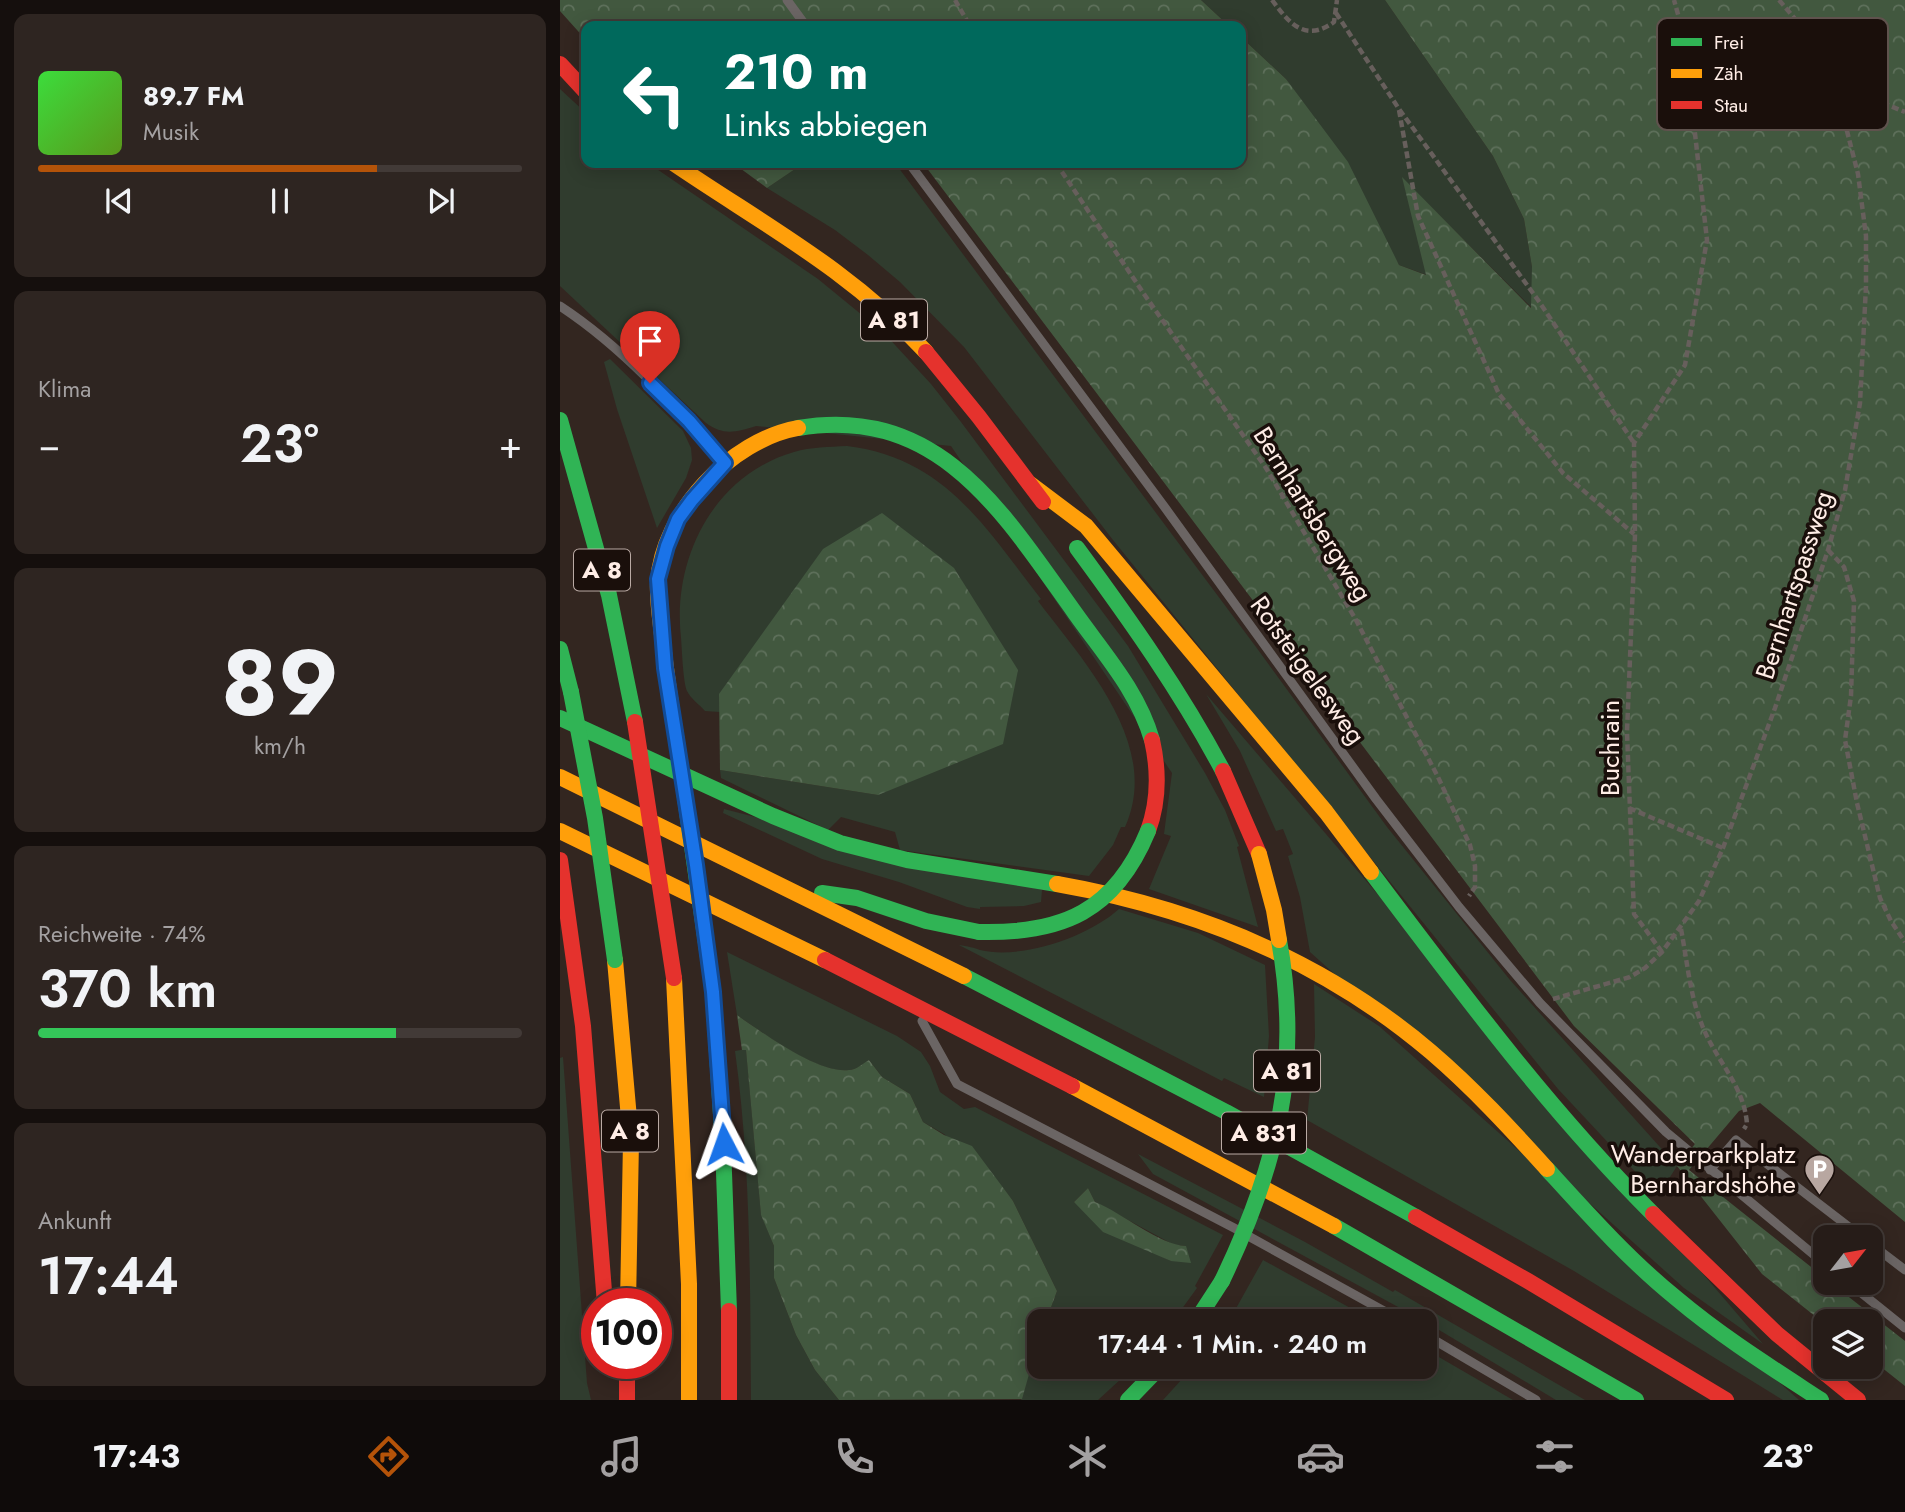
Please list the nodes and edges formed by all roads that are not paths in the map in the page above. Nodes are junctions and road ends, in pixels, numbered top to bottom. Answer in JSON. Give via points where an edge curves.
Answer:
{"nodes":[{"id":1,"x":787,"y":0,"type":"edge"},
{"id":2,"x":802,"y":21,"type":"edge"},
{"id":3,"x":560,"y":64,"type":"edge"},
{"id":4,"x":581,"y":87,"type":"edge"},
{"id":5,"x":681,"y":168,"type":"edge"},
{"id":6,"x":913,"y":168,"type":"edge"},
{"id":7,"x":560,"y":306,"type":"edge"},
{"id":8,"x":560,"y":420,"type":"edge"},
{"id":9,"x":725,"y":463,"type":"junction"},
{"id":10,"x":1030,"y":485,"type":"junction"},
{"id":11,"x":560,"y":649,"type":"edge"},
{"id":12,"x":560,"y":718,"type":"edge"},
{"id":13,"x":560,"y":777,"type":"edge"},
{"id":14,"x":560,"y":831,"type":"edge"},
{"id":15,"x":560,"y":860,"type":"edge"},
{"id":16,"x":565,"y":887,"type":"junction"},
{"id":17,"x":789,"y":888,"type":"junction"},
{"id":18,"x":560,"y":935,"type":"edge"},
{"id":19,"x":913,"y":1004,"type":"junction"},
{"id":20,"x":1710,"y":1170,"type":"junction"},
{"id":21,"x":1846,"y":1225,"type":"edge"},
{"id":22,"x":1883,"y":1253,"type":"edge"},
{"id":23,"x":1813,"y":1254,"type":"edge"},
{"id":24,"x":1905,"y":1270,"type":"edge"},
{"id":25,"x":604,"y":1288,"type":"edge"},
{"id":26,"x":628,"y":1288,"type":"edge"},
{"id":27,"x":1864,"y":1295,"type":"edge"},
{"id":28,"x":1204,"y":1309,"type":"edge"},
{"id":29,"x":1380,"y":1309,"type":"edge"},
{"id":30,"x":1905,"y":1328,"type":"edge"},
{"id":31,"x":1437,"y":1342,"type":"edge"},
{"id":32,"x":1148,"y":1379,"type":"edge"},
{"id":33,"x":690,"y":1400,"type":"edge"},
{"id":34,"x":729,"y":1400,"type":"edge"},
{"id":35,"x":1128,"y":1400,"type":"edge"},
{"id":36,"x":1536,"y":1400,"type":"edge"},
{"id":37,"x":1636,"y":1400,"type":"edge"},
{"id":38,"x":1726,"y":1400,"type":"edge"},
{"id":39,"x":1821,"y":1400,"type":"edge"},
{"id":40,"x":1858,"y":1400,"type":"edge"}],
"edges":[{"from":1,"to":2,"type":"lane"},
{"from":3,"to":4,"type":"highway"},
{"from":5,"to":10,"type":"highway","number":"A 81","via":[[823,261],[882,308],[939,366]]},
{"from":6,"to":20,"type":"lane","name":"Rotsteigelesweg","via":[[1460,908],[1540,1003],[1666,1132]]},
{"from":7,"to":9,"type":"lane","via":[[592,327],[689,421]]},
{"from":8,"to":33,"type":"highway","number":"A 8","bridge":true,"via":[[608,595],[635,722],[674,978]]},
{"from":9,"to":17,"type":"highway","bridge":true,"via":[[767,437],[820,424],[880,429],[939,454],[1012,528],[1119,673],[1139,706],[1154,746],[1156,806],[1135,860],[1124,877],[1088,909],[1043,929],[979,932],[926,921],[857,898]]},
{"from":9,"to":34,"type":"highway","bridge":true,"via":[[678,519],[658,579],[665,668],[713,992],[728,1208]]},
{"from":10,"to":28,"type":"highway","number":"A 81","bridge":true,"via":[[1190,709],[1231,784],[1273,897],[1289,1009],[1281,1118],[1254,1213]]},
{"from":10,"to":40,"type":"highway","via":[[1086,526],[1326,812],[1494,1035],[1601,1160],[1730,1290]]},
{"from":11,"to":26,"type":"highway","number":"A 8","bridge":true,"via":[[595,818],[615,960],[631,1141]]},
{"from":12,"to":39,"type":"highway","via":[[781,821],[832,840],[912,861],[1056,883],[1163,907],[1223,927],[1319,974],[1385,1016],[1460,1078],[1596,1224],[1664,1289],[1721,1334]]},
{"from":13,"to":17,"type":"highway","number":"A 831"},
{"from":14,"to":19,"type":"highway","number":"A 831"},
{"from":15,"to":16,"type":"highway"},
{"from":16,"to":18,"type":"highway"},
{"from":16,"to":25,"type":"highway","via":[[588,1079]]},
{"from":17,"to":38,"type":"highway","number":"A 831","via":[[1326,1167],[1536,1284]]},
{"from":19,"to":29,"type":"lane","via":[[957,1084]]},
{"from":19,"to":37,"type":"highway","number":"A 831","via":[[1331,1224]]},
{"from":20,"to":21,"type":"lane","via":[[1736,1140]]},
{"from":20,"to":23,"type":"lane","name":"Rotsteigelesweg"},
{"from":22,"to":24,"type":"lane"},
{"from":27,"to":30,"type":"lane"},
{"from":31,"to":36,"type":"lane"},
{"from":32,"to":35,"type":"highway"}]}
